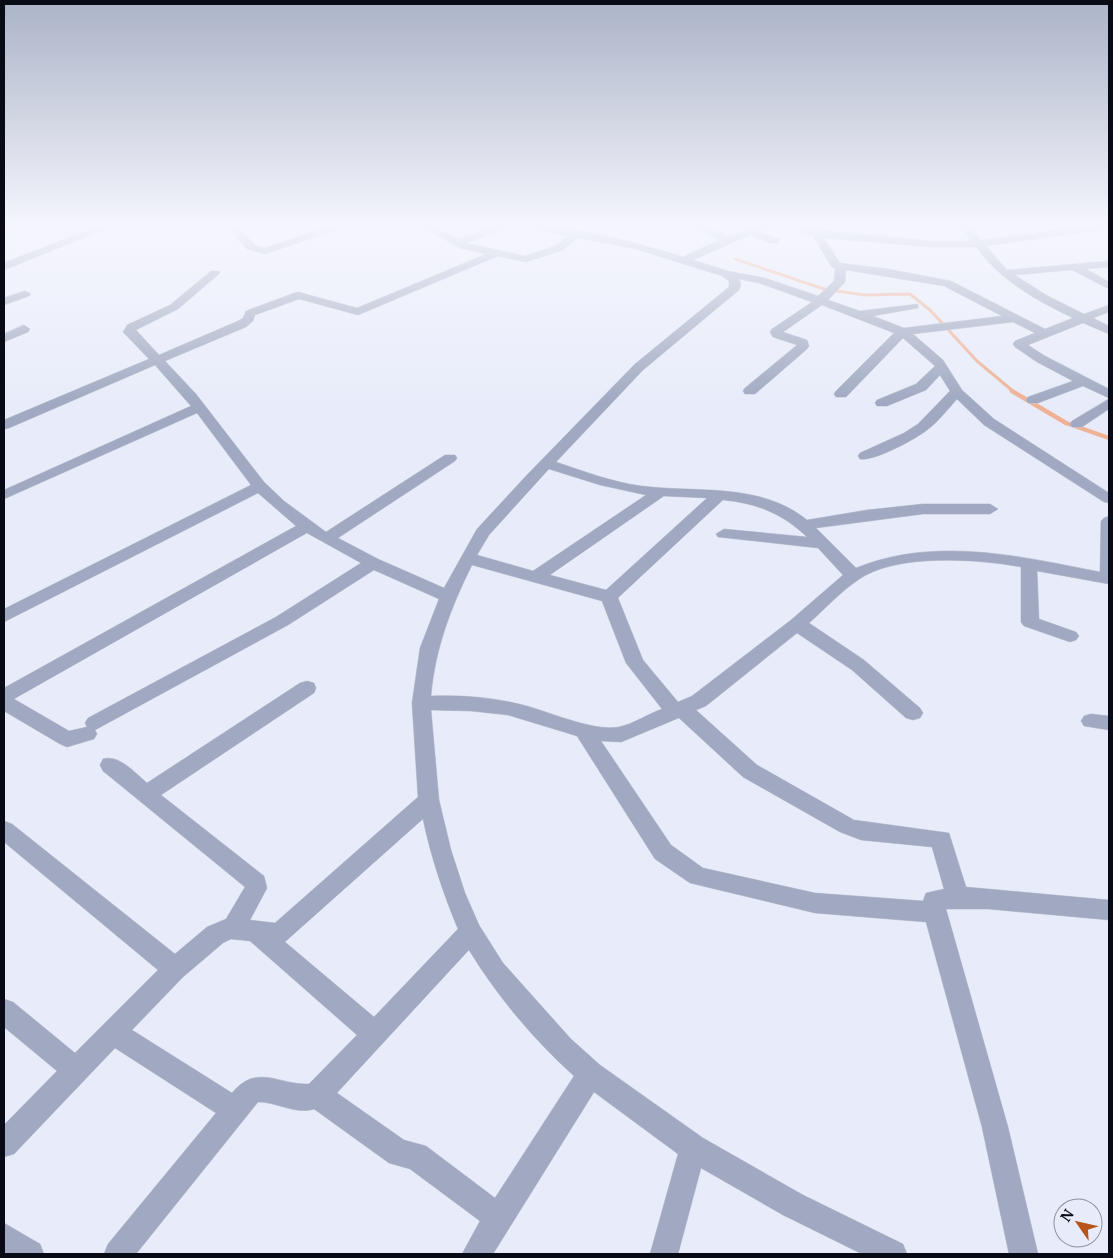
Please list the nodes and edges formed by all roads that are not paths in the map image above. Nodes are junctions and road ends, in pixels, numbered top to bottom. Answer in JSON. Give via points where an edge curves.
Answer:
{"nodes":[{"id":1,"x":201,"y":285,"type":"edge"},
{"id":2,"x":422,"y":285,"type":"edge"},
{"id":3,"x":734,"y":285,"type":"edge"},
{"id":4,"x":774,"y":285,"type":"edge"},
{"id":5,"x":836,"y":285,"type":"edge"},
{"id":6,"x":952,"y":285,"type":"edge"},
{"id":7,"x":1020,"y":285,"type":"edge"},
{"id":8,"x":25,"y":294,"type":"dead end"},
{"id":9,"x":820,"y":301,"type":"junction"},
{"id":10,"x":4,"y":302,"type":"edge"},
{"id":11,"x":914,"y":306,"type":"dead end"},
{"id":12,"x":1109,"y":308,"type":"edge"},
{"id":13,"x":859,"y":315,"type":"junction"},
{"id":14,"x":1017,"y":318,"type":"junction"},
{"id":15,"x":1081,"y":318,"type":"junction"},
{"id":16,"x":24,"y":329,"type":"dead end"},
{"id":17,"x":1109,"y":330,"type":"edge"},
{"id":18,"x":902,"y":332,"type":"junction"},
{"id":19,"x":1043,"y":332,"type":"junction"},
{"id":20,"x":4,"y":338,"type":"edge"},
{"id":21,"x":157,"y":359,"type":"junction"},
{"id":22,"x":941,"y":367,"type":"junction"},
{"id":23,"x":1084,"y":381,"type":"junction"},
{"id":24,"x":750,"y":391,"type":"dead end"},
{"id":25,"x":957,"y":392,"type":"junction"},
{"id":26,"x":841,"y":394,"type":"dead end"},
{"id":27,"x":1109,"y":394,"type":"edge"},
{"id":28,"x":1032,"y":400,"type":"dead end"},
{"id":29,"x":882,"y":403,"type":"dead end"},
{"id":30,"x":1109,"y":403,"type":"edge"},
{"id":31,"x":199,"y":406,"type":"junction"},
{"id":32,"x":1077,"y":424,"type":"dead end"},
{"id":33,"x":4,"y":425,"type":"edge"},
{"id":34,"x":865,"y":456,"type":"dead end"},
{"id":35,"x":450,"y":458,"type":"dead end"},
{"id":36,"x":546,"y":463,"type":"junction"},
{"id":37,"x":260,"y":486,"type":"junction"},
{"id":38,"x":662,"y":492,"type":"junction"},
{"id":39,"x":4,"y":495,"type":"edge"},
{"id":40,"x":718,"y":496,"type":"junction"},
{"id":41,"x":1109,"y":499,"type":"edge"},
{"id":42,"x":990,"y":509,"type":"dead end"},
{"id":43,"x":1109,"y":521,"type":"edge"},
{"id":44,"x":306,"y":526,"type":"junction"},
{"id":45,"x":802,"y":526,"type":"junction"},
{"id":46,"x":724,"y":534,"type":"dead end"},
{"id":47,"x":326,"y":539,"type":"junction"},
{"id":48,"x":819,"y":543,"type":"junction"},
{"id":49,"x":467,"y":558,"type":"junction"},
{"id":50,"x":373,"y":563,"type":"junction"},
{"id":51,"x":1029,"y":564,"type":"junction"},
{"id":52,"x":853,"y":575,"type":"junction"},
{"id":53,"x":537,"y":576,"type":"junction"},
{"id":54,"x":1109,"y":579,"type":"edge"},
{"id":55,"x":448,"y":596,"type":"junction"},
{"id":56,"x":609,"y":597,"type":"junction"},
{"id":57,"x":4,"y":616,"type":"edge"},
{"id":58,"x":797,"y":624,"type":"junction"},
{"id":59,"x":1070,"y":636,"type":"dead end"},
{"id":60,"x":307,"y":688,"type":"dead end"},
{"id":61,"x":4,"y":696,"type":"edge"},
{"id":62,"x":4,"y":702,"type":"edge"},
{"id":63,"x":421,"y":703,"type":"junction"},
{"id":64,"x":678,"y":711,"type":"junction"},
{"id":65,"x":913,"y":713,"type":"dead end"},
{"id":66,"x":583,"y":729,"type":"junction"},
{"id":67,"x":110,"y":765,"type":"dead end"},
{"id":68,"x":146,"y":794,"type":"junction"},
{"id":69,"x":429,"y":800,"type":"junction"},
{"id":70,"x":4,"y":830,"type":"edge"},
{"id":71,"x":958,"y":897,"type":"junction"},
{"id":72,"x":1109,"y":910,"type":"edge"},
{"id":73,"x":936,"y":912,"type":"junction"},
{"id":74,"x":245,"y":930,"type":"junction"},
{"id":75,"x":471,"y":932,"type":"junction"},
{"id":76,"x":175,"y":969,"type":"junction"},
{"id":77,"x":4,"y":1011,"type":"edge"},
{"id":78,"x":112,"y":1032,"type":"junction"},
{"id":79,"x":375,"y":1034,"type":"junction"},
{"id":80,"x":75,"y":1070,"type":"junction"},
{"id":81,"x":591,"y":1074,"type":"junction"},
{"id":82,"x":317,"y":1095,"type":"junction"},
{"id":83,"x":234,"y":1109,"type":"junction"},
{"id":84,"x":4,"y":1144,"type":"edge"},
{"id":85,"x":693,"y":1148,"type":"junction"},
{"id":86,"x":499,"y":1218,"type":"junction"},
{"id":87,"x":4,"y":1237,"type":"edge"},
{"id":88,"x":30,"y":1254,"type":"edge"},
{"id":89,"x":118,"y":1254,"type":"edge"},
{"id":90,"x":476,"y":1254,"type":"edge"},
{"id":91,"x":664,"y":1254,"type":"edge"},
{"id":92,"x":893,"y":1254,"type":"edge"},
{"id":93,"x":1024,"y":1254,"type":"edge"}],
"edges":[{"from":1,"to":21,"type":"street","via":[[174,307],[130,329],[129,332]]},
{"from":2,"to":21,"type":"street","via":[[358,312],[297,295],[250,313],[245,322]]},
{"from":3,"to":36,"type":"street","via":[[735,288],[639,367]]},
{"from":4,"to":9,"type":"street"},
{"from":5,"to":9,"type":"street"},
{"from":6,"to":14,"type":"street"},
{"from":7,"to":15,"type":"street"},
{"from":8,"to":10,"type":"street"},
{"from":9,"to":13,"type":"street"},
{"from":9,"to":24,"type":"street","via":[[777,330],[777,334],[803,346]]},
{"from":11,"to":13,"type":"street"},
{"from":12,"to":15,"type":"street"},
{"from":13,"to":18,"type":"street"},
{"from":14,"to":18,"type":"street"},
{"from":14,"to":19,"type":"street"},
{"from":15,"to":17,"type":"street"},
{"from":15,"to":19,"type":"street"},
{"from":16,"to":20,"type":"street"},
{"from":18,"to":22,"type":"street","via":[[924,348]]},
{"from":18,"to":26,"type":"street"},
{"from":19,"to":23,"type":"street","via":[[1019,346]]},
{"from":21,"to":31,"type":"street"},
{"from":21,"to":33,"type":"street"},
{"from":22,"to":25,"type":"street"},
{"from":22,"to":29,"type":"street","via":[[921,387]]},
{"from":23,"to":27,"type":"street"},
{"from":23,"to":28,"type":"street"},
{"from":25,"to":34,"type":"street","via":[[923,427]]},
{"from":25,"to":41,"type":"street","via":[[989,422]]},
{"from":30,"to":32,"type":"street"},
{"from":31,"to":37,"type":"street"},
{"from":31,"to":39,"type":"street"},
{"from":35,"to":47,"type":"street"},
{"from":36,"to":38,"type":"street","via":[[611,484]]},
{"from":36,"to":49,"type":"street","via":[[483,532]]},
{"from":37,"to":44,"type":"street"},
{"from":37,"to":57,"type":"street"},
{"from":38,"to":40,"type":"street"},
{"from":38,"to":53,"type":"street"},
{"from":40,"to":45,"type":"street","via":[[755,500],[774,506],[791,515]]},
{"from":40,"to":56,"type":"street"},
{"from":42,"to":45,"type":"street","via":[[923,508]]},
{"from":43,"to":54,"type":"street"},
{"from":44,"to":47,"type":"street"},
{"from":44,"to":61,"type":"street"},
{"from":45,"to":48,"type":"street"},
{"from":46,"to":48,"type":"street"},
{"from":47,"to":50,"type":"street"},
{"from":48,"to":52,"type":"street"},
{"from":49,"to":53,"type":"street"},
{"from":49,"to":55,"type":"street"},
{"from":50,"to":55,"type":"street"},
{"from":50,"to":62,"type":"street","via":[[282,621],[67,739]]},
{"from":51,"to":52,"type":"street","via":[[972,556],[918,556],[880,564]]},
{"from":51,"to":54,"type":"street"},
{"from":51,"to":59,"type":"street","via":[[1030,622]]},
{"from":52,"to":58,"type":"street"},
{"from":53,"to":56,"type":"street"},
{"from":55,"to":63,"type":"street","via":[[429,648]]},
{"from":56,"to":64,"type":"street","via":[[635,663]]},
{"from":58,"to":64,"type":"street","via":[[699,700]]},
{"from":58,"to":65,"type":"street","via":[[858,666]]},
{"from":60,"to":68,"type":"street"},
{"from":63,"to":66,"type":"street","via":[[490,705]]},
{"from":63,"to":69,"type":"street"},
{"from":64,"to":66,"type":"street","via":[[621,734]]},
{"from":64,"to":71,"type":"street","via":[[750,771],[847,826],[862,831],[941,839]]},
{"from":66,"to":73,"type":"street","via":[[663,852],[698,876],[815,903]]},
{"from":67,"to":68,"type":"street"},
{"from":68,"to":74,"type":"street","via":[[256,883]]},
{"from":69,"to":74,"type":"street","via":[[281,932],[273,935]]},
{"from":69,"to":75,"type":"street","via":[[440,850]]},
{"from":70,"to":76,"type":"street"},
{"from":71,"to":72,"type":"street"},
{"from":71,"to":73,"type":"street","via":[[934,900]]},
{"from":73,"to":93,"type":"street","via":[[995,1127]]},
{"from":74,"to":76,"type":"street","via":[[220,931]]},
{"from":74,"to":79,"type":"street"},
{"from":75,"to":79,"type":"street"},
{"from":75,"to":81,"type":"street","via":[[495,971],[562,1048]]},
{"from":76,"to":78,"type":"street"},
{"from":77,"to":80,"type":"street"},
{"from":78,"to":80,"type":"street"},
{"from":78,"to":83,"type":"street"},
{"from":79,"to":82,"type":"street"},
{"from":80,"to":84,"type":"street"},
{"from":81,"to":85,"type":"street"},
{"from":81,"to":86,"type":"street"},
{"from":82,"to":83,"type":"street","via":[[308,1098],[258,1088]]},
{"from":82,"to":86,"type":"street","via":[[399,1153],[416,1156]]},
{"from":83,"to":89,"type":"street"},
{"from":85,"to":91,"type":"street"},
{"from":85,"to":92,"type":"street","via":[[793,1205]]},
{"from":86,"to":90,"type":"street"},
{"from":87,"to":88,"type":"street"}]}
